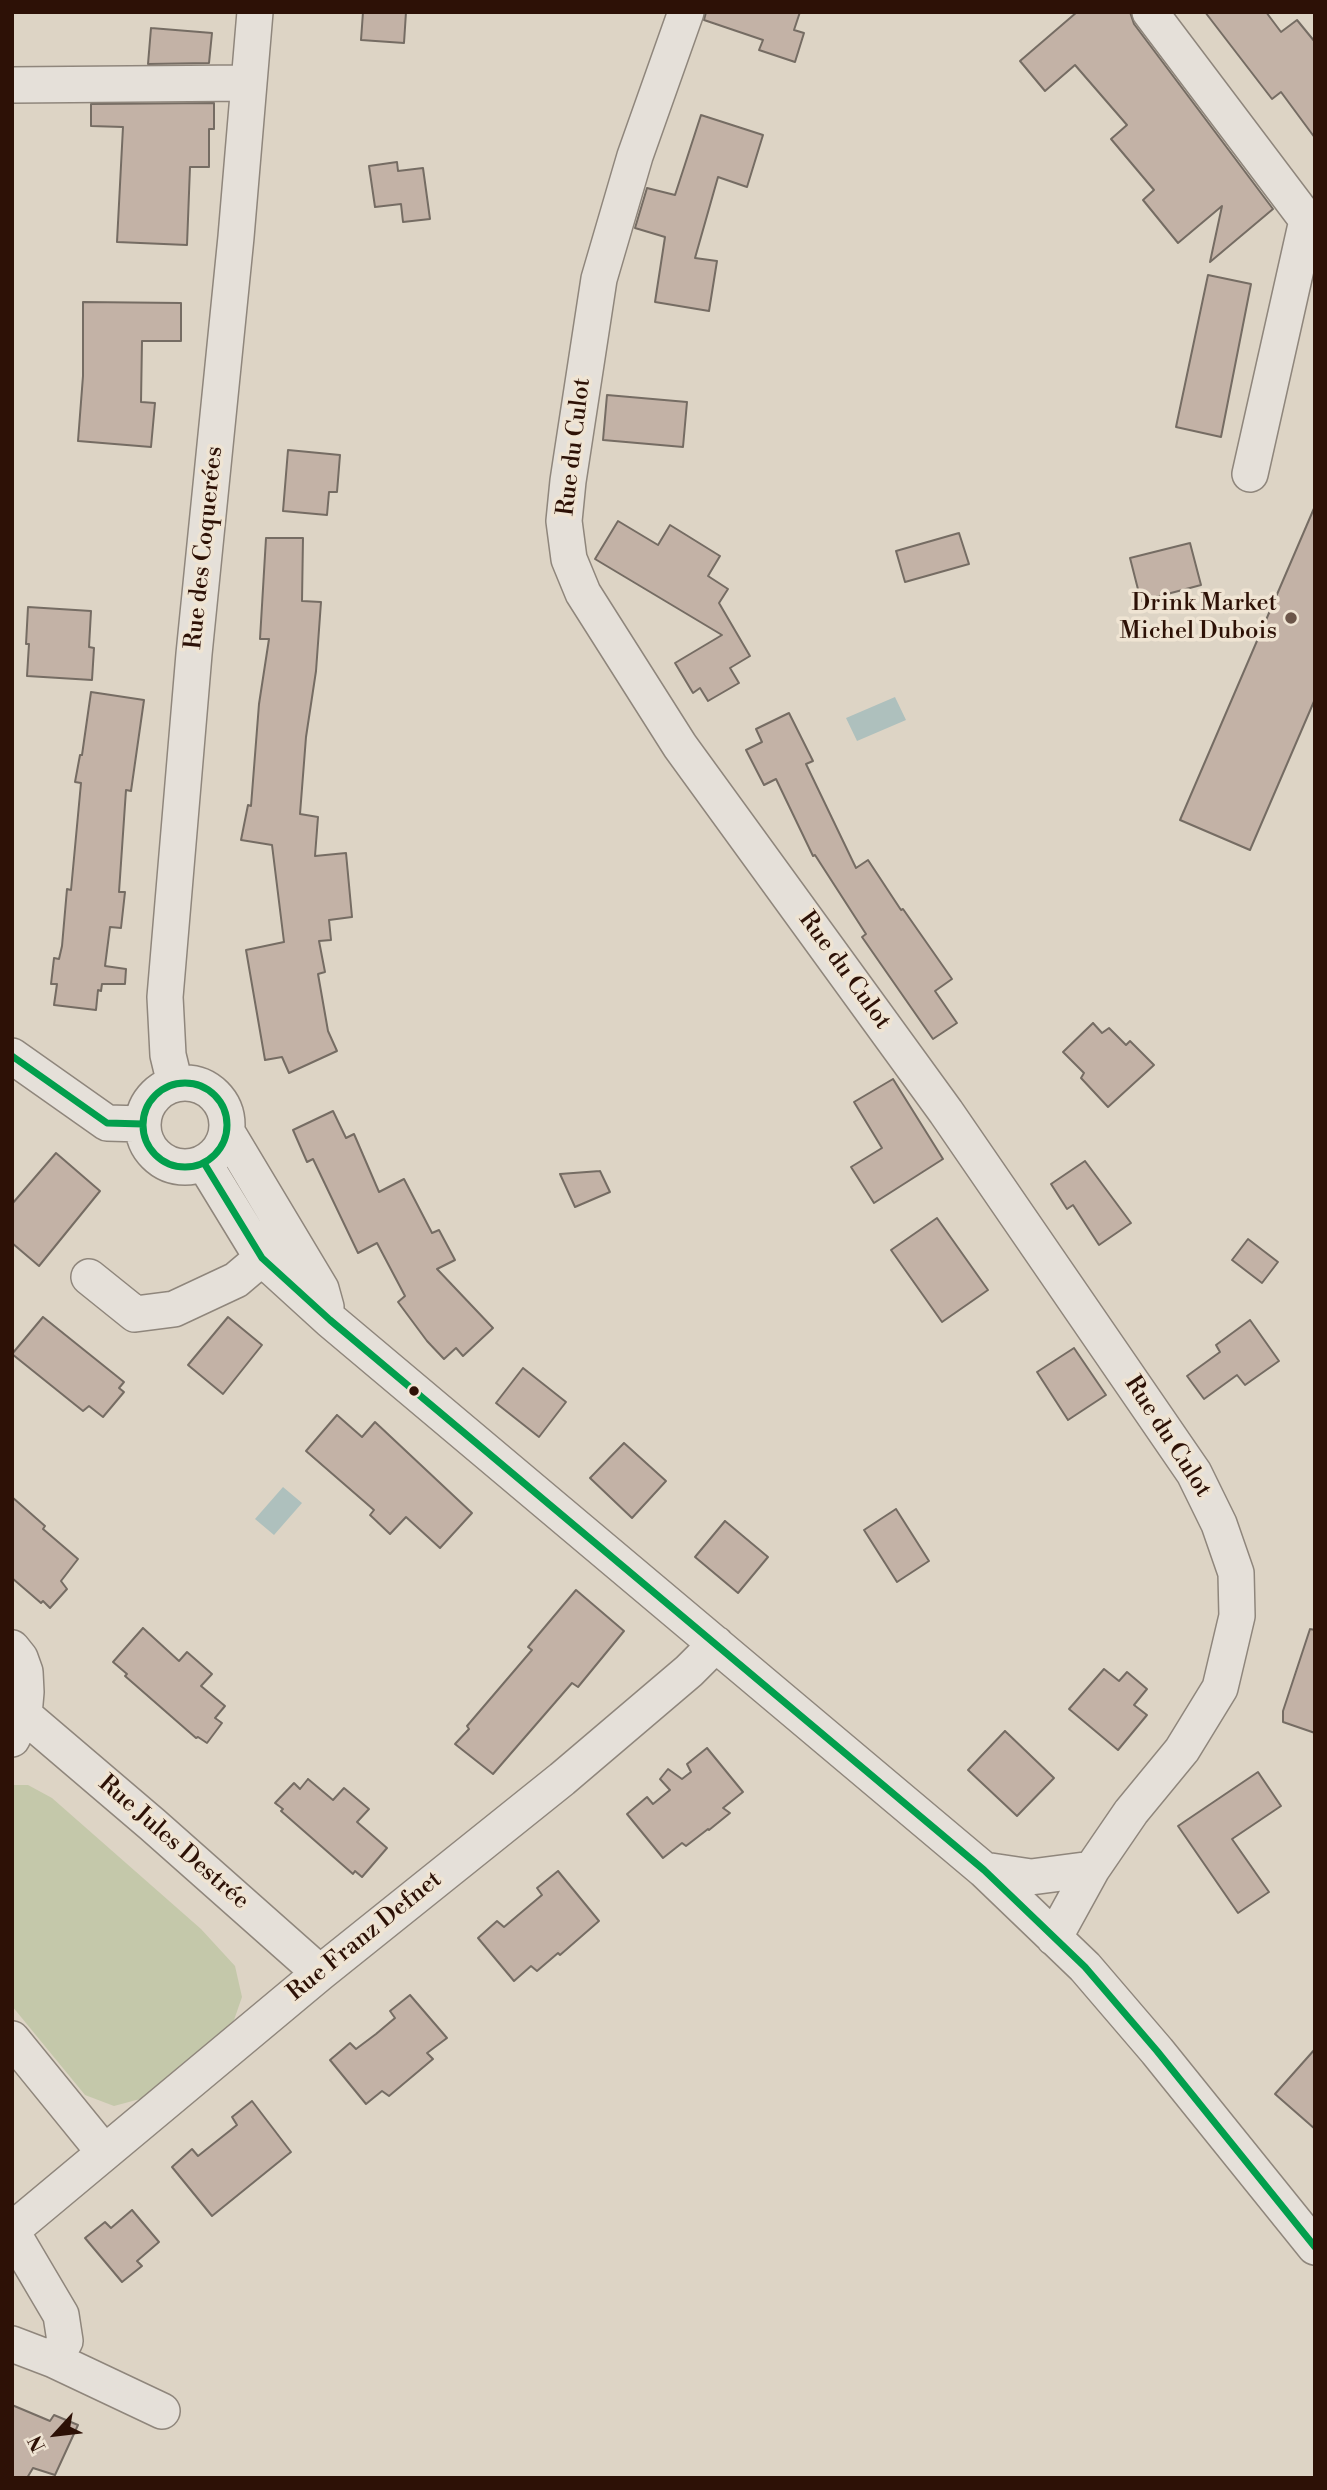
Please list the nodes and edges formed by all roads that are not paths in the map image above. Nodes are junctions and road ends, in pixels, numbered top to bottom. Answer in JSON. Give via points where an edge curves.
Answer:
{"nodes":[{"id":1,"x":255,"y":12,"type":"edge"},
{"id":2,"x":686,"y":12,"type":"edge"},
{"id":3,"x":1150,"y":12,"type":"edge"},
{"id":4,"x":248,"y":83,"type":"junction"},
{"id":5,"x":12,"y":85,"type":"edge"},
{"id":6,"x":1311,"y":225,"type":"edge"},
{"id":7,"x":1250,"y":474,"type":"dead end"},
{"id":8,"x":12,"y":1056,"type":"edge"},
{"id":9,"x":175,"y":1084,"type":"junction"},
{"id":10,"x":143,"y":1124,"type":"junction"},
{"id":11,"x":227,"y":1132,"type":"junction"},
{"id":12,"x":204,"y":1163,"type":"junction"},
{"id":13,"x":262,"y":1258,"type":"junction"},
{"id":14,"x":89,"y":1277,"type":"dead end"},
{"id":15,"x":330,"y":1320,"type":"junction"},
{"id":16,"x":716,"y":1644,"type":"junction"},
{"id":17,"x":12,"y":1648,"type":"edge"},
{"id":18,"x":18,"y":1727,"type":"edge"},
{"id":19,"x":1092,"y":1869,"type":"junction"},
{"id":20,"x":984,"y":1870,"type":"junction"},
{"id":21,"x":1029,"y":1913,"type":"junction"},
{"id":22,"x":1054,"y":1938,"type":"junction"},
{"id":23,"x":1085,"y":1967,"type":"junction"},
{"id":24,"x":320,"y":1973,"type":"junction"},
{"id":25,"x":12,"y":2039,"type":"edge"},
{"id":26,"x":104,"y":2152,"type":"junction"},
{"id":27,"x":12,"y":2231,"type":"edge"},
{"id":28,"x":1315,"y":2247,"type":"edge"},
{"id":29,"x":12,"y":2344,"type":"edge"},
{"id":30,"x":54,"y":2360,"type":"junction"},
{"id":31,"x":162,"y":2411,"type":"dead end"}],
"edges":[{"from":1,"to":4,"type":"street","name":"Rue des Coquerées"},
{"from":2,"to":19,"type":"street","name":"Rue du Culot","via":[[635,156],[599,279],[568,481],[564,521],[569,559],[583,593],[680,746],[954,1123],[1194,1472],[1219,1524],[1236,1573],[1237,1616],[1220,1688],[1182,1750]]},
{"from":3,"to":6,"type":"street"},
{"from":4,"to":5,"type":"street"},
{"from":4,"to":9,"type":"street","name":"Rue des Coquerées","via":[[165,997],[168,1055]]},
{"from":6,"to":7,"type":"street"},
{"from":8,"to":10,"type":"street","via":[[107,1123]]},
{"from":9,"to":10,"type":"street","via":[[152,1098]]},
{"from":9,"to":11,"type":"street","via":[[192,1083],[208,1089],[227,1116]]},
{"from":10,"to":12,"type":"street","via":[[148,1145],[162,1160],[183,1167]]},
{"from":11,"to":12,"type":"street","via":[[219,1151]]},
{"from":11,"to":15,"type":"street","via":[[320,1289]]},
{"from":12,"to":13,"type":"street"},
{"from":13,"to":14,"type":"street","via":[[236,1280],[174,1309],[135,1314]]},
{"from":13,"to":15,"type":"street"},
{"from":15,"to":16,"type":"street"},
{"from":16,"to":20,"type":"street"},
{"from":16,"to":24,"type":"street","name":"Rue Franz Defnet","via":[[562,1779]]},
{"from":17,"to":18,"type":"street","via":[[25,1672]]},
{"from":18,"to":24,"type":"street","name":"Rue Jules Destrée","via":[[153,1825]]},
{"from":19,"to":20,"type":"street","via":[[1031,1877]]},
{"from":19,"to":21,"type":"street","via":[[1042,1909]]},
{"from":19,"to":22,"type":"street"},
{"from":19,"to":23,"type":"street","via":[[1084,1919]]},
{"from":20,"to":21,"type":"street"},
{"from":21,"to":22,"type":"street"},
{"from":22,"to":23,"type":"street"},
{"from":23,"to":28,"type":"street"},
{"from":24,"to":26,"type":"street","name":"Rue Franz Defnet"},
{"from":25,"to":26,"type":"street"},
{"from":26,"to":27,"type":"street","name":"Rue Franz Defnet"},
{"from":27,"to":30,"type":"street","via":[[61,2315],[65,2341]]},
{"from":29,"to":30,"type":"street"},
{"from":30,"to":31,"type":"street"}]}
